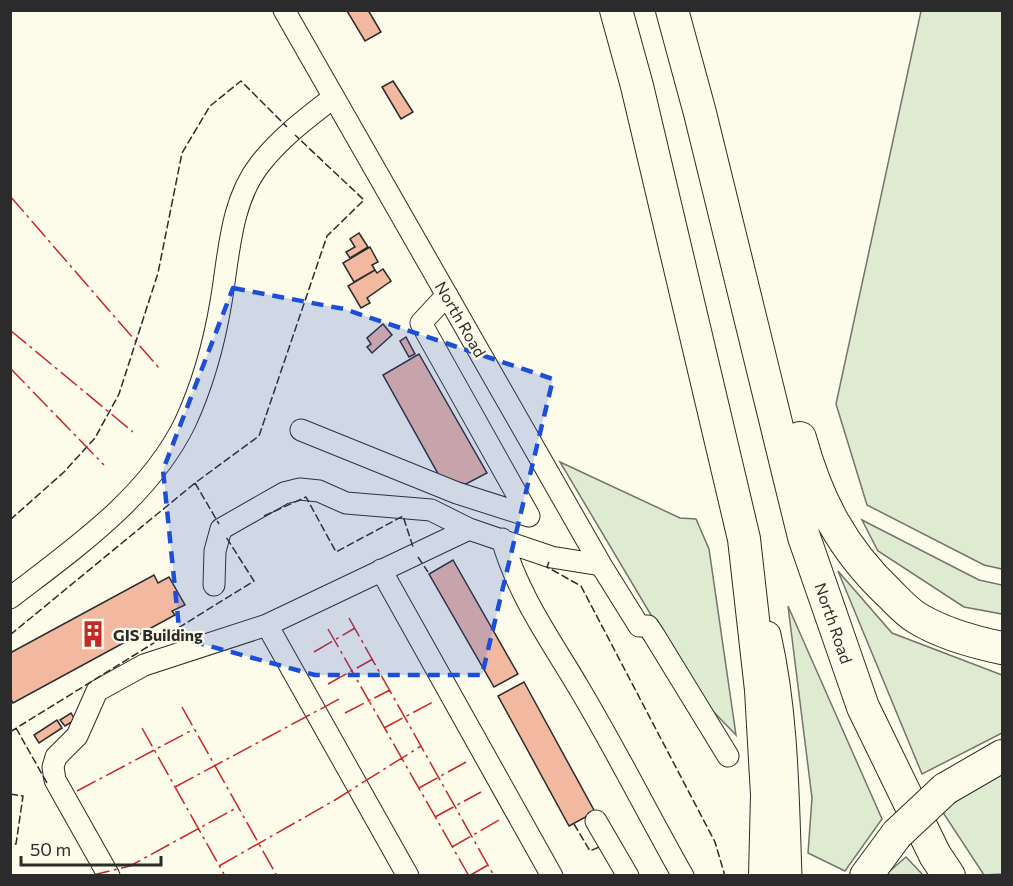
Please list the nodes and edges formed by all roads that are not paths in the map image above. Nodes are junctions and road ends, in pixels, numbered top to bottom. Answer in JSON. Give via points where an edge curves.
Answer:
{"nodes":[{"id":1,"x":284,"y":10,"type":"edge"},
{"id":2,"x":616,"y":10,"type":"edge"},
{"id":3,"x":672,"y":10,"type":"edge"},
{"id":4,"x":334,"y":98,"type":"junction"},
{"id":5,"x":700,"y":113,"type":"junction"},
{"id":6,"x":447,"y":294,"type":"junction"},
{"id":7,"x":301,"y":430,"type":"dead end"},
{"id":8,"x":469,"y":529,"type":"junction"},
{"id":9,"x":502,"y":539,"type":"junction"},
{"id":10,"x":744,"y":539,"type":"junction"},
{"id":11,"x":601,"y":565,"type":"junction"},
{"id":12,"x":381,"y":570,"type":"junction"},
{"id":13,"x":214,"y":585,"type":"dead end"},
{"id":14,"x":10,"y":598,"type":"edge"},
{"id":15,"x":267,"y":625,"type":"junction"},
{"id":16,"x":1002,"y":648,"type":"edge"},
{"id":17,"x":1002,"y":756,"type":"edge"},
{"id":18,"x":727,"y":765,"type":"dead end"},
{"id":19,"x":596,"y":821,"type":"dead end"},
{"id":20,"x":109,"y":876,"type":"edge"},
{"id":21,"x":408,"y":876,"type":"edge"},
{"id":22,"x":552,"y":876,"type":"edge"},
{"id":23,"x":628,"y":876,"type":"edge"},
{"id":24,"x":683,"y":876,"type":"edge"},
{"id":25,"x":765,"y":876,"type":"edge"},
{"id":26,"x":788,"y":876,"type":"edge"},
{"id":27,"x":866,"y":876,"type":"edge"},
{"id":28,"x":950,"y":876,"type":"edge"}],
"edges":[{"from":1,"to":4,"type":"street","name":"North Road"},
{"from":2,"to":10,"type":"highway"},
{"from":3,"to":5,"type":"highway"},
{"from":4,"to":6,"type":"street","name":"North Road"},
{"from":4,"to":14,"type":"street","via":[[290,130],[259,165],[240,200],[208,366],[184,424],[161,462],[88,538]]},
{"from":5,"to":16,"type":"highway","via":[[749,253],[807,466],[834,528],[871,576],[916,618],[963,640]]},
{"from":5,"to":28,"type":"highway","name":"North Road","via":[[804,537],[863,706],[935,855]]},
{"from":6,"to":7,"type":"street","via":[[421,323],[529,516],[457,493]]},
{"from":6,"to":11,"type":"street","name":"North Road"},
{"from":8,"to":9,"type":"street"},
{"from":8,"to":12,"type":"street"},
{"from":8,"to":13,"type":"street","via":[[431,510],[346,503],[319,491],[300,489],[284,493],[221,529],[215,551]]},
{"from":9,"to":11,"type":"street","via":[[550,557]]},
{"from":9,"to":24,"type":"street","via":[[528,606],[580,689]]},
{"from":10,"to":25,"type":"highway","via":[[762,703],[767,795]]},
{"from":10,"to":26,"type":"main road","via":[[777,682]]},
{"from":11,"to":18,"type":"street","name":"North Road","via":[[639,626],[648,626],[654,635],[705,718]]},
{"from":12,"to":15,"type":"street"},
{"from":12,"to":22,"type":"street"},
{"from":15,"to":20,"type":"street","via":[[144,665],[97,691],[77,736],[56,757],[53,767],[55,780]]},
{"from":15,"to":21,"type":"street"},
{"from":17,"to":27,"type":"highway","bridge":true,"via":[[945,789],[897,834]]},
{"from":19,"to":23,"type":"street"}]}
